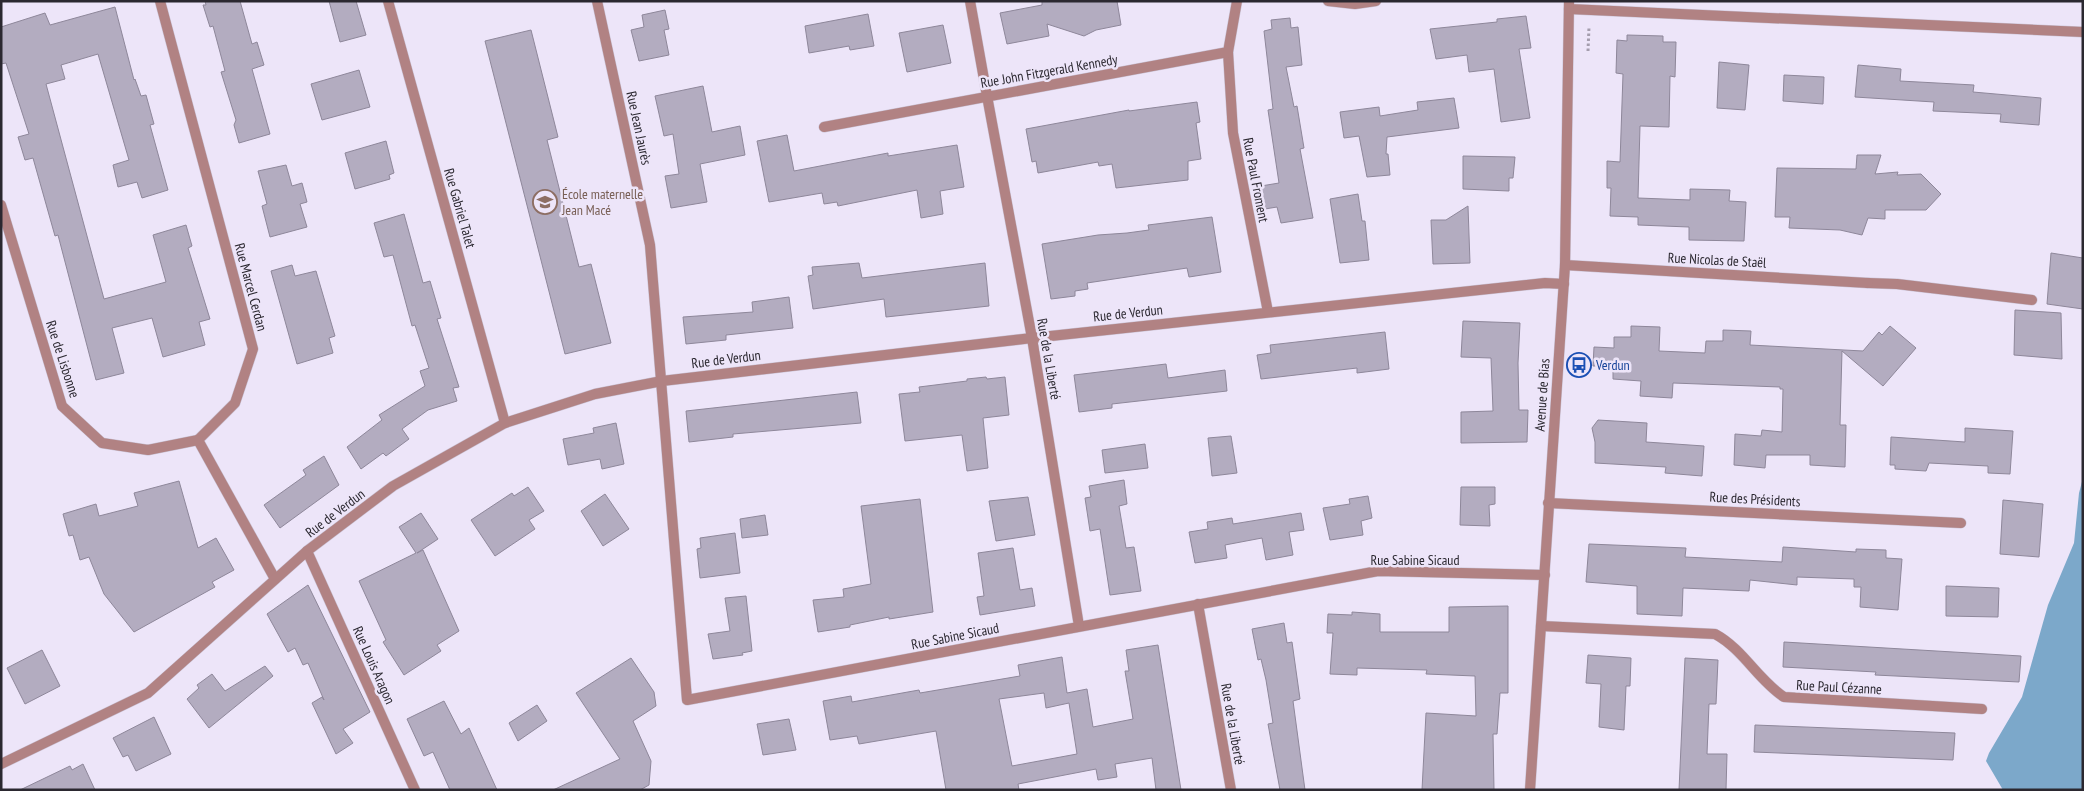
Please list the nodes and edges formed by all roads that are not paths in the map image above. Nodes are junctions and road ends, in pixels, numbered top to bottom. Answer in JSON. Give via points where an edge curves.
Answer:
{"nodes":[{"id":1,"x":160,"y":1,"type":"edge"},
{"id":2,"x":388,"y":1,"type":"edge"},
{"id":3,"x":597,"y":1,"type":"edge"},
{"id":4,"x":970,"y":1,"type":"edge"},
{"id":5,"x":1237,"y":1,"type":"edge"},
{"id":6,"x":1328,"y":1,"type":"edge"},
{"id":7,"x":1376,"y":1,"type":"edge"},
{"id":8,"x":1569,"y":5,"type":"edge"},
{"id":9,"x":2083,"y":32,"type":"edge"},
{"id":10,"x":1228,"y":52,"type":"junction"},
{"id":11,"x":987,"y":96,"type":"junction"},
{"id":12,"x":824,"y":127,"type":"dead end"},
{"id":13,"x":1,"y":205,"type":"edge"},
{"id":14,"x":1565,"y":265,"type":"junction"},
{"id":15,"x":1564,"y":284,"type":"junction"},
{"id":16,"x":2032,"y":300,"type":"dead end"},
{"id":17,"x":1268,"y":312,"type":"junction"},
{"id":18,"x":1032,"y":338,"type":"junction"},
{"id":19,"x":662,"y":381,"type":"junction"},
{"id":20,"x":505,"y":423,"type":"junction"},
{"id":21,"x":198,"y":440,"type":"junction"},
{"id":22,"x":1548,"y":503,"type":"junction"},
{"id":23,"x":1960,"y":523,"type":"dead end"},
{"id":24,"x":307,"y":551,"type":"junction"},
{"id":25,"x":1545,"y":575,"type":"junction"},
{"id":26,"x":275,"y":580,"type":"junction"},
{"id":27,"x":1198,"y":604,"type":"junction"},
{"id":28,"x":1079,"y":626,"type":"junction"},
{"id":29,"x":1541,"y":626,"type":"junction"},
{"id":30,"x":1982,"y":709,"type":"dead end"},
{"id":31,"x":1,"y":764,"type":"edge"},
{"id":32,"x":415,"y":790,"type":"edge"},
{"id":33,"x":1231,"y":790,"type":"edge"},
{"id":34,"x":1530,"y":790,"type":"edge"}],
"edges":[{"from":1,"to":21,"type":"street","name":"Rue Marcel Cerdan","via":[[253,349],[236,404]]},
{"from":2,"to":20,"type":"street","name":"Rue Gabriel Talet"},
{"from":3,"to":19,"type":"street","name":"Rue Jean Jaurès","via":[[650,245]]},
{"from":4,"to":11,"type":"street","name":"Rue de la Liberté"},
{"from":5,"to":10,"type":"street"},
{"from":6,"to":7,"type":"street","via":[[1355,4]]},
{"from":8,"to":9,"type":"street"},
{"from":8,"to":14,"type":"street","name":"Avenue de Bias"},
{"from":10,"to":11,"type":"street","name":"Rue John Fitzgerald Kennedy"},
{"from":10,"to":17,"type":"street","name":"Rue Paul Froment","via":[[1233,133]]},
{"from":11,"to":12,"type":"street","name":"Rue John Fitzgerald Kennedy"},
{"from":11,"to":18,"type":"street","name":"Rue de la Liberté"},
{"from":13,"to":21,"type":"street","name":"Rue de Lisbonne","via":[[62,406],[102,443],[148,450]]},
{"from":14,"to":15,"type":"street","name":"Avenue de Bias"},
{"from":14,"to":16,"type":"street","name":"Rue Nicolas de Staël","via":[[1897,284]]},
{"from":15,"to":17,"type":"street","name":"Rue de Verdun","via":[[1545,283]]},
{"from":15,"to":22,"type":"street","name":"Avenue de Bias"},
{"from":17,"to":18,"type":"street","name":"Rue de Verdun"},
{"from":18,"to":19,"type":"street","name":"Rue de Verdun"},
{"from":18,"to":28,"type":"street","name":"Rue de la Liberté"},
{"from":19,"to":20,"type":"street","name":"Rue de Verdun","via":[[594,394]]},
{"from":19,"to":28,"type":"street","name":"Rue Sabine Sicaud","via":[[687,700]]},
{"from":20,"to":24,"type":"street","name":"Rue de Verdun","via":[[393,486]]},
{"from":21,"to":26,"type":"street"},
{"from":22,"to":23,"type":"street","name":"Rue des Présidents"},
{"from":22,"to":25,"type":"street","name":"Avenue de Bias"},
{"from":24,"to":26,"type":"street","name":"Rue de Verdun"},
{"from":24,"to":32,"type":"street","name":"Rue Louis Aragon"},
{"from":25,"to":27,"type":"street","name":"Rue Sabine Sicaud","via":[[1378,571]]},
{"from":25,"to":29,"type":"street","name":"Avenue de Bias"},
{"from":26,"to":31,"type":"street","name":"Rue de Verdun","via":[[148,693]]},
{"from":27,"to":28,"type":"street","name":"Rue Sabine Sicaud"},
{"from":27,"to":33,"type":"street","name":"Rue de la Liberté"},
{"from":29,"to":30,"type":"street","name":"Rue Paul Cézanne","via":[[1715,634],[1728,641],[1772,690],[1784,697]]},
{"from":29,"to":34,"type":"street","name":"Avenue de Bias"}]}
